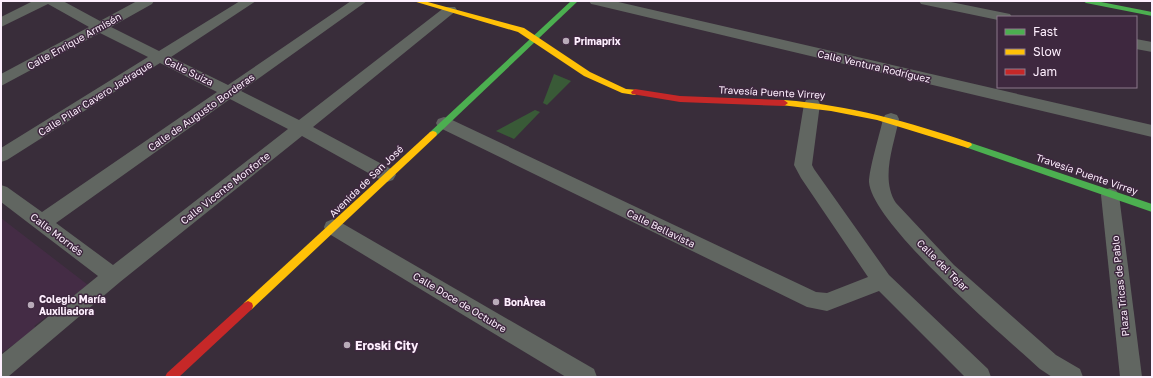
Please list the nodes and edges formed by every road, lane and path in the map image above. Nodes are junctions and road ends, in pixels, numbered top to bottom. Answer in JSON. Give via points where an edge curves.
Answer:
{"nodes":[{"id":1,"x":44,"y":1,"type":"edge"},
{"id":2,"x":53,"y":1,"type":"edge"},
{"id":3,"x":147,"y":1,"type":"edge"},
{"id":4,"x":249,"y":1,"type":"edge"},
{"id":5,"x":360,"y":1,"type":"edge"},
{"id":6,"x":416,"y":1,"type":"edge"},
{"id":7,"x":575,"y":1,"type":"edge"},
{"id":8,"x":596,"y":1,"type":"edge"},
{"id":9,"x":926,"y":1,"type":"edge"},
{"id":10,"x":1086,"y":1,"type":"edge"},
{"id":11,"x":450,"y":10,"type":"junction"},
{"id":12,"x":1152,"y":14,"type":"edge"},
{"id":13,"x":1000,"y":16,"type":"edge"},
{"id":14,"x":1,"y":23,"type":"edge"},
{"id":15,"x":100,"y":27,"type":"junction"},
{"id":16,"x":534,"y":39,"type":"junction"},
{"id":17,"x":1137,"y":44,"type":"edge"},
{"id":18,"x":1152,"y":47,"type":"edge"},
{"id":19,"x":160,"y":57,"type":"junction"},
{"id":20,"x":1,"y":81,"type":"edge"},
{"id":21,"x":231,"y":92,"type":"junction"},
{"id":22,"x":812,"y":104,"type":"junction"},
{"id":23,"x":891,"y":119,"type":"junction"},
{"id":24,"x":444,"y":123,"type":"junction"},
{"id":25,"x":301,"y":128,"type":"junction"},
{"id":26,"x":1152,"y":131,"type":"edge"},
{"id":27,"x":1,"y":156,"type":"edge"},
{"id":28,"x":387,"y":175,"type":"junction"},
{"id":29,"x":1,"y":192,"type":"edge"},
{"id":30,"x":1110,"y":195,"type":"junction"},
{"id":31,"x":1152,"y":208,"type":"edge"},
{"id":32,"x":41,"y":223,"type":"junction"},
{"id":33,"x":333,"y":227,"type":"junction"},
{"id":34,"x":113,"y":276,"type":"junction"},
{"id":35,"x":882,"y":281,"type":"junction"},
{"id":36,"x":1,"y":369,"type":"edge"},
{"id":37,"x":172,"y":377,"type":"edge"},
{"id":38,"x":586,"y":377,"type":"edge"},
{"id":39,"x":980,"y":377,"type":"edge"},
{"id":40,"x":1072,"y":377,"type":"edge"},
{"id":41,"x":1130,"y":377,"type":"edge"}],
"edges":[{"from":1,"to":14,"type":"street"},
{"from":2,"to":15,"type":"street","name":"Calle Suiza"},
{"from":3,"to":15,"type":"street","name":"Calle Enrique Armisén"},
{"from":4,"to":19,"type":"street","name":"Calle Pilar Cavero Jadraque"},
{"from":5,"to":21,"type":"street","name":"Calle de Augusto Borderas"},
{"from":6,"to":11,"type":"street","name":"Travesía Puente Virrey"},
{"from":7,"to":16,"type":"street","name":"Avenida de San José"},
{"from":8,"to":26,"type":"street","name":"Calle Ventura Rodríguez"},
{"from":9,"to":13,"type":"street"},
{"from":10,"to":12,"type":"street"},
{"from":11,"to":16,"type":"street","name":"Travesía Puente Virrey","via":[[521,30]]},
{"from":11,"to":25,"type":"street","name":"Calle Vicente Monforte"},
{"from":15,"to":19,"type":"street","name":"Calle Suiza"},
{"from":15,"to":20,"type":"street","name":"Calle Enrique Armisén"},
{"from":16,"to":22,"type":"street","name":"Travesía Puente Virrey","via":[[587,74],[631,92],[684,99]]},
{"from":16,"to":24,"type":"street","name":"Avenida de San José"},
{"from":17,"to":18,"type":"street"},
{"from":19,"to":21,"type":"street","name":"Calle Suiza"},
{"from":19,"to":27,"type":"street","name":"Calle Pilar Cavero Jadraque"},
{"from":21,"to":25,"type":"street","name":"Calle Suiza"},
{"from":21,"to":32,"type":"street","name":"Calle de Augusto Borderas"},
{"from":22,"to":23,"type":"street","name":"Travesía Puente Virrey"},
{"from":22,"to":35,"type":"street","via":[[804,168]]},
{"from":23,"to":30,"type":"street","name":"Travesía Puente Virrey"},
{"from":23,"to":40,"type":"street","name":"Calle del Tejar","via":[[878,181],[882,198],[889,208],[947,271],[1048,362]]},
{"from":24,"to":28,"type":"street","name":"Avenida de San José"},
{"from":24,"to":35,"type":"street","name":"Calle Bellavista","via":[[814,301],[831,301]]},
{"from":25,"to":28,"type":"street","name":"Calle Suiza"},
{"from":25,"to":34,"type":"street","name":"Calle Vicente Monforte"},
{"from":28,"to":33,"type":"street","name":"Avenida de San José"},
{"from":29,"to":32,"type":"street","name":"Calle Mornés"},
{"from":30,"to":31,"type":"street","name":"Travesía Puente Virrey"},
{"from":30,"to":41,"type":"street","name":"Plaza Tricas de Pablo"},
{"from":32,"to":34,"type":"street","name":"Calle Mornés"},
{"from":33,"to":37,"type":"street","name":"Avenida de San José"},
{"from":33,"to":38,"type":"street","name":"Calle Doce de Octubre"},
{"from":34,"to":36,"type":"street","name":"Calle Vicente Monforte"},
{"from":35,"to":39,"type":"street"}]}
